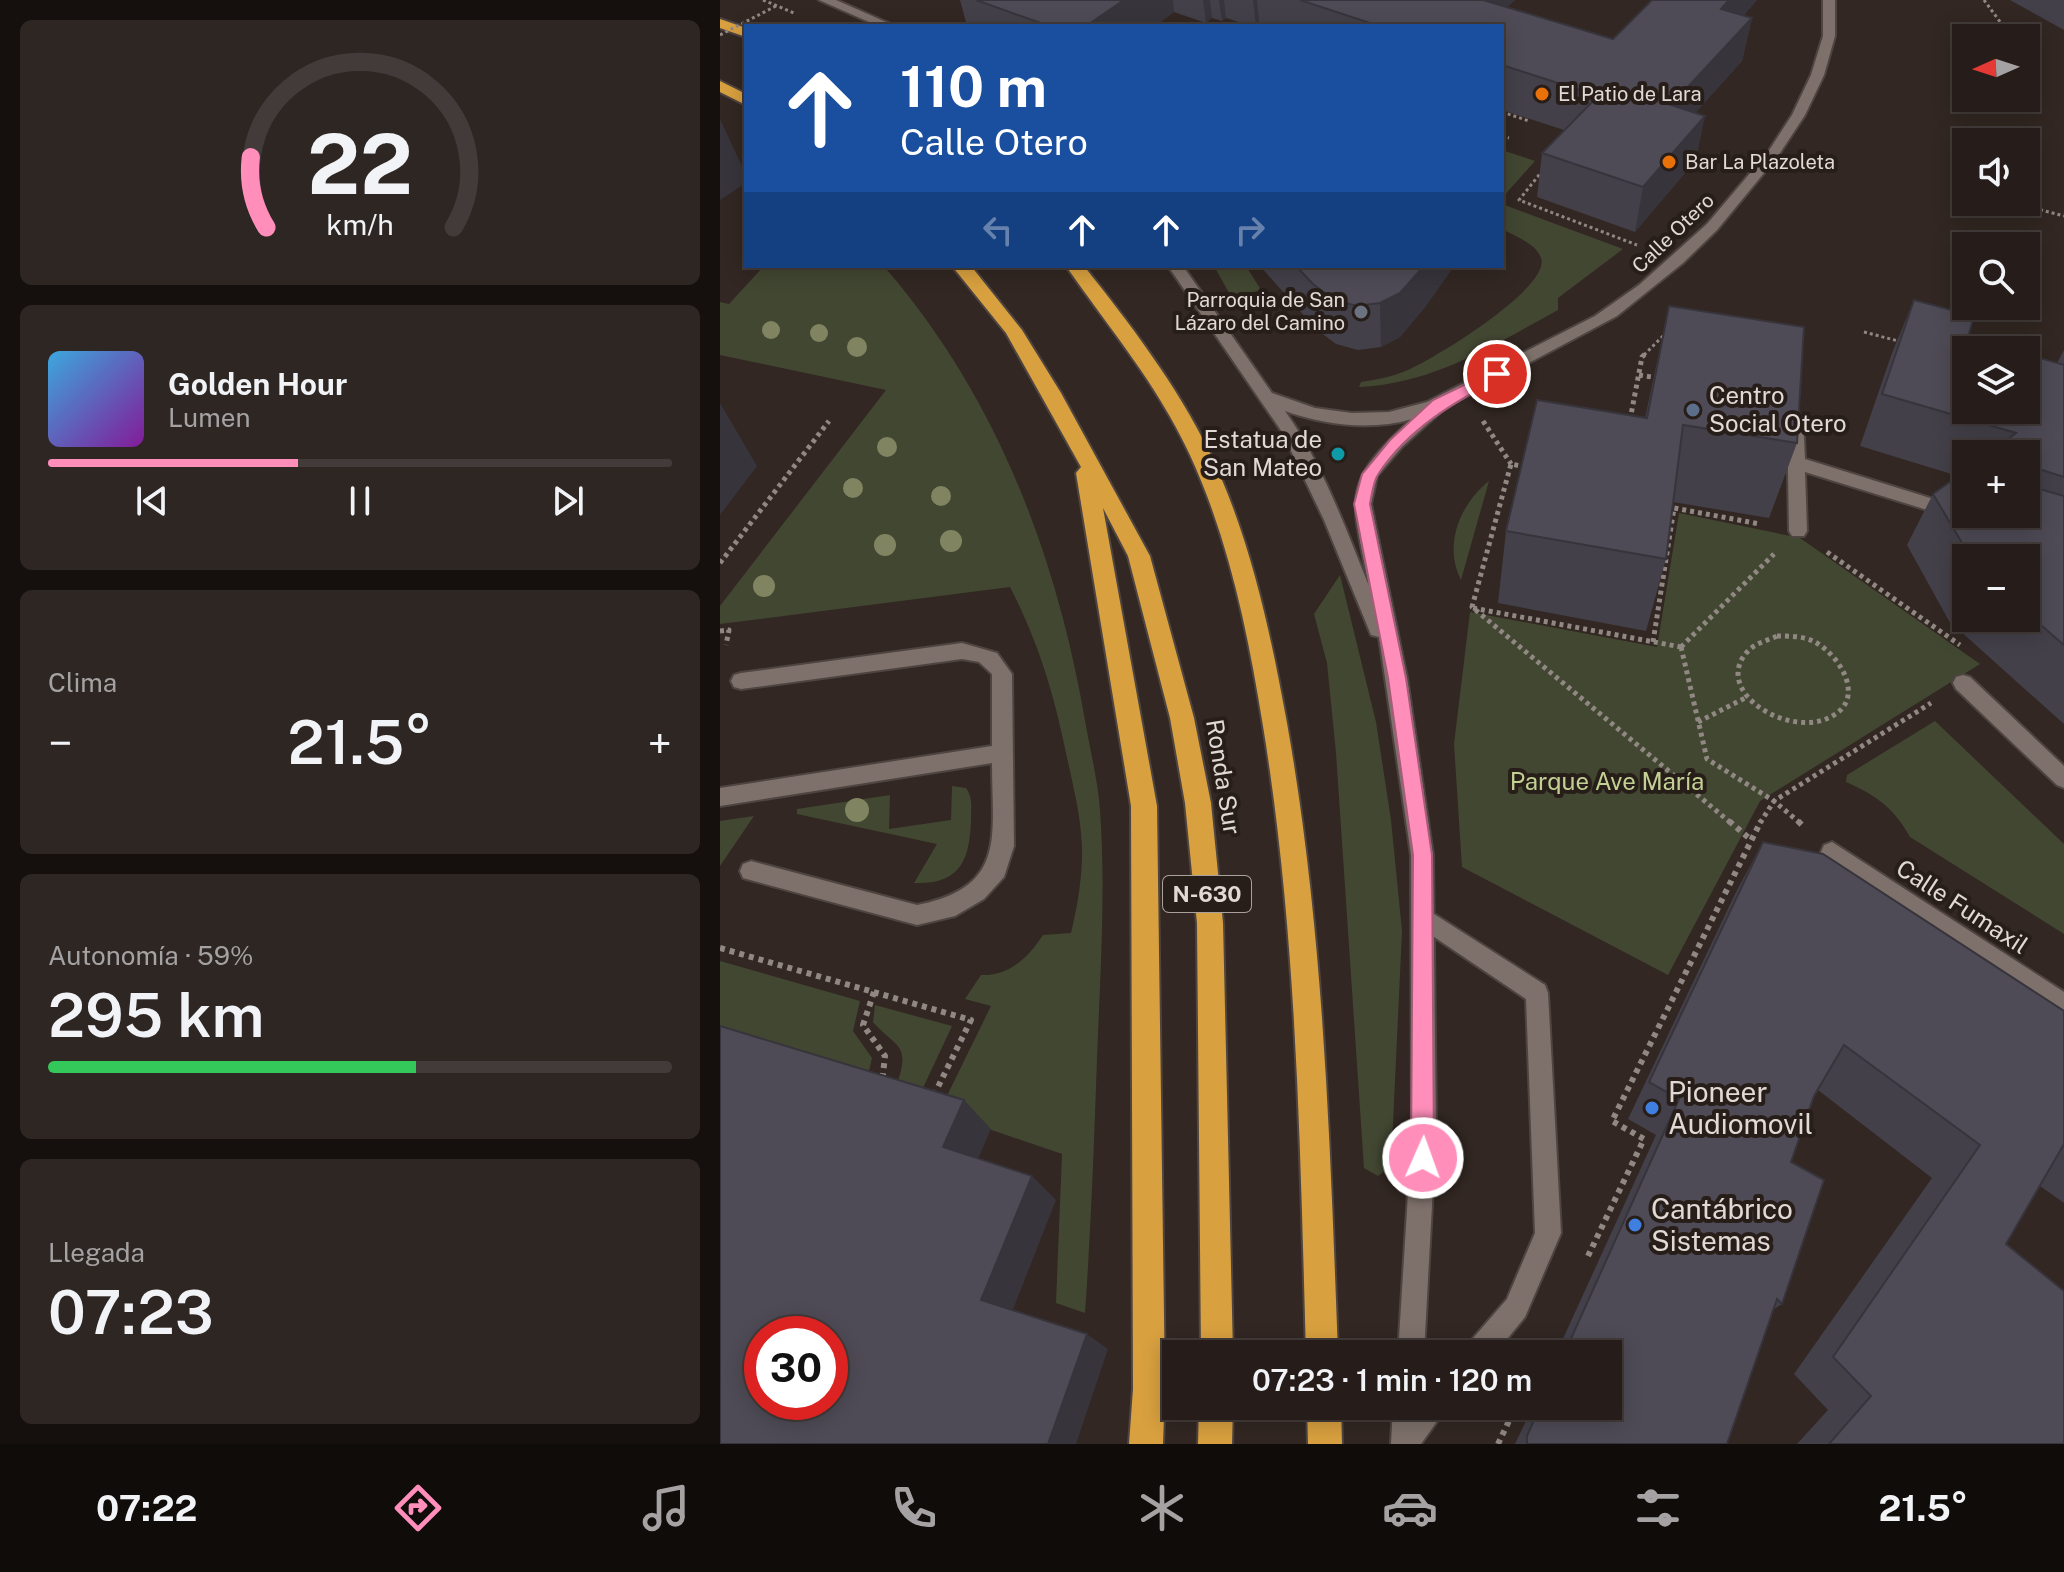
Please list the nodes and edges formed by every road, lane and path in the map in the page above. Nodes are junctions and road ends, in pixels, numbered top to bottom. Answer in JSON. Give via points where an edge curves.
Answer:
{"nodes":[{"id":1,"x":763,"y":0,"type":"edge"},
{"id":2,"x":825,"y":0,"type":"edge"},
{"id":3,"x":1829,"y":0,"type":"edge"},
{"id":4,"x":1984,"y":0,"type":"edge"},
{"id":5,"x":720,"y":23,"type":"edge"},
{"id":6,"x":884,"y":24,"type":"edge"},
{"id":7,"x":2002,"y":24,"type":"edge"},
{"id":8,"x":744,"y":32,"type":"edge"},
{"id":9,"x":720,"y":35,"type":"edge"},
{"id":10,"x":720,"y":86,"type":"edge"},
{"id":11,"x":744,"y":99,"type":"edge"},
{"id":12,"x":1504,"y":113,"type":"edge"},
{"id":13,"x":1529,"y":121,"type":"dead end"},
{"id":14,"x":1504,"y":137,"type":"edge"},
{"id":15,"x":1509,"y":138,"type":"dead end"},
{"id":16,"x":1546,"y":166,"type":"edge"},
{"id":17,"x":2040,"y":210,"type":"edge"},
{"id":18,"x":2064,"y":216,"type":"edge"},
{"id":19,"x":1677,"y":260,"type":"junction"},
{"id":20,"x":963,"y":268,"type":"edge"},
{"id":21,"x":1077,"y":268,"type":"edge"},
{"id":22,"x":1176,"y":268,"type":"edge"},
{"id":23,"x":1675,"y":323,"type":"edge"},
{"id":24,"x":1864,"y":332,"type":"dead end"},
{"id":25,"x":1911,"y":345,"type":"edge"},
{"id":26,"x":1639,"y":375,"type":"junction"},
{"id":27,"x":1668,"y":380,"type":"edge"},
{"id":28,"x":1464,"y":391,"type":"junction"},
{"id":29,"x":1265,"y":396,"type":"junction"},
{"id":30,"x":1786,"y":397,"type":"edge"},
{"id":31,"x":1439,"y":404,"type":"junction"},
{"id":32,"x":829,"y":421,"type":"dead end"},
{"id":33,"x":1630,"y":421,"type":"edge"},
{"id":34,"x":1083,"y":455,"type":"junction"},
{"id":35,"x":1797,"y":463,"type":"junction"},
{"id":36,"x":1511,"y":464,"type":"junction"},
{"id":37,"x":1527,"y":467,"type":"edge"},
{"id":38,"x":1952,"y":512,"type":"edge"},
{"id":39,"x":1798,"y":531,"type":"junction"},
{"id":40,"x":720,"y":563,"type":"edge"},
{"id":41,"x":1472,"y":607,"type":"junction"},
{"id":42,"x":1653,"y":642,"type":"junction"},
{"id":43,"x":1681,"y":647,"type":"junction"},
{"id":44,"x":1397,"y":678,"type":"junction"},
{"id":45,"x":741,"y":681,"type":"dead end"},
{"id":46,"x":1963,"y":683,"type":"junction"},
{"id":47,"x":1747,"y":697,"type":"junction"},
{"id":48,"x":1698,"y":722,"type":"junction"},
{"id":49,"x":1003,"y":753,"type":"junction"},
{"id":50,"x":2064,"y":779,"type":"edge"},
{"id":51,"x":720,"y":797,"type":"edge"},
{"id":52,"x":1774,"y":801,"type":"junction"},
{"id":53,"x":1750,"y":839,"type":"junction"},
{"id":54,"x":1832,"y":852,"type":"dead end"},
{"id":55,"x":751,"y":871,"type":"dead end"},
{"id":56,"x":1423,"y":917,"type":"junction"},
{"id":57,"x":720,"y":948,"type":"edge"},
{"id":58,"x":874,"y":992,"type":"junction"},
{"id":59,"x":2064,"y":1005,"type":"edge"},
{"id":60,"x":875,"y":1092,"type":"edge"},
{"id":61,"x":927,"y":1109,"type":"edge"},
{"id":62,"x":1582,"y":1268,"type":"dead end"},
{"id":63,"x":1217,"y":1340,"type":"edge"},
{"id":64,"x":1322,"y":1340,"type":"edge"},
{"id":65,"x":1412,"y":1340,"type":"edge"},
{"id":66,"x":1490,"y":1340,"type":"edge"},
{"id":67,"x":1216,"y":1420,"type":"edge"},
{"id":68,"x":1324,"y":1420,"type":"edge"},
{"id":69,"x":1406,"y":1420,"type":"edge"},
{"id":70,"x":1423,"y":1420,"type":"edge"},
{"id":71,"x":1509,"y":1420,"type":"edge"},
{"id":72,"x":1405,"y":1442,"type":"edge"},
{"id":73,"x":1146,"y":1444,"type":"edge"},
{"id":74,"x":1215,"y":1444,"type":"edge"},
{"id":75,"x":1325,"y":1444,"type":"edge"},
{"id":76,"x":1498,"y":1444,"type":"edge"}],
"edges":[{"from":1,"to":9,"type":"path","bridge":true,"via":[[776,6]]},
{"from":2,"to":6,"type":"street"},
{"from":3,"to":19,"type":"street","name":"Calle Otero","via":[[1829,35],[1809,94],[1774,151],[1714,227]]},
{"from":4,"to":7,"type":"path"},
{"from":5,"to":8,"type":"highway"},
{"from":10,"to":11,"type":"highway"},
{"from":12,"to":13,"type":"path"},
{"from":14,"to":15,"type":"path"},
{"from":16,"to":19,"type":"path","via":[[1519,200]]},
{"from":17,"to":18,"type":"path"},
{"from":19,"to":28,"type":"street","name":"Calle Otero","via":[[1608,315]]},
{"from":20,"to":34,"type":"highway","name":"Ronda Sur","number":"N-630","via":[[1013,330]]},
{"from":21,"to":64,"type":"highway","via":[[1136,345],[1199,452],[1224,511],[1255,615],[1300,888]]},
{"from":22,"to":29,"type":"street"},
{"from":23,"to":26,"type":"path","via":[[1642,357]]},
{"from":24,"to":25,"type":"path"},
{"from":26,"to":27,"type":"path"},
{"from":26,"to":33,"type":"path"},
{"from":28,"to":31,"type":"street","name":"Calle Otero"},
{"from":28,"to":36,"type":"path"},
{"from":29,"to":31,"type":"street","via":[[1328,418],[1403,416]]},
{"from":29,"to":44,"type":"street","via":[[1290,430],[1333,520]]},
{"from":30,"to":35,"type":"street","via":[[1797,420]]},
{"from":31,"to":44,"type":"street","via":[[1369,474],[1362,504]]},
{"from":32,"to":40,"type":"path"},
{"from":34,"to":63,"type":"highway","name":"Ronda Sur","number":"N-630","via":[[1139,556],[1182,718],[1198,803],[1210,923]]},
{"from":34,"to":73,"type":"highway","via":[[1144,806]]},
{"from":35,"to":38,"type":"street"},
{"from":35,"to":39,"type":"street"},
{"from":36,"to":37,"type":"path"},
{"from":36,"to":41,"type":"path"},
{"from":39,"to":42,"type":"path","via":[[1674,508]]},
{"from":39,"to":43,"type":"path"},
{"from":39,"to":46,"type":"path","via":[[1990,666]]},
{"from":41,"to":42,"type":"path"},
{"from":41,"to":53,"type":"path"},
{"from":42,"to":43,"type":"path"},
{"from":43,"to":48,"type":"path"},
{"from":44,"to":56,"type":"street","via":[[1422,855]]},
{"from":45,"to":49,"type":"street","via":[[962,651],[984,653],[1002,674]]},
{"from":46,"to":50,"type":"street"},
{"from":46,"to":52,"type":"path"},
{"from":47,"to":47,"type":"path","via":[[1758,709],[1784,721],[1822,721],[1837,714],[1848,688],[1844,672],[1827,649],[1803,638],[1777,636],[1743,652],[1739,664]]},
{"from":47,"to":48,"type":"path"},
{"from":48,"to":52,"type":"path","via":[[1707,759]]},
{"from":49,"to":51,"type":"street"},
{"from":49,"to":55,"type":"street","via":[[1003,846],[996,870],[976,892],[947,909],[917,915]]},
{"from":52,"to":53,"type":"path"},
{"from":53,"to":62,"type":"path","via":[[1612,1121],[1644,1139]]},
{"from":54,"to":59,"type":"street","name":"Calle Fumaxil"},
{"from":56,"to":65,"type":"street","via":[[1424,1130]]},
{"from":56,"to":66,"type":"street","via":[[1537,993],[1548,1233],[1516,1308]]},
{"from":57,"to":58,"type":"path"},
{"from":58,"to":60,"type":"path","via":[[863,1025],[888,1062]]},
{"from":58,"to":61,"type":"path","via":[[971,1020]]},
{"from":67,"to":74,"type":"highway"},
{"from":68,"to":75,"type":"highway"},
{"from":69,"to":72,"type":"street"},
{"from":70,"to":72,"type":"street"},
{"from":71,"to":76,"type":"path"}]}
